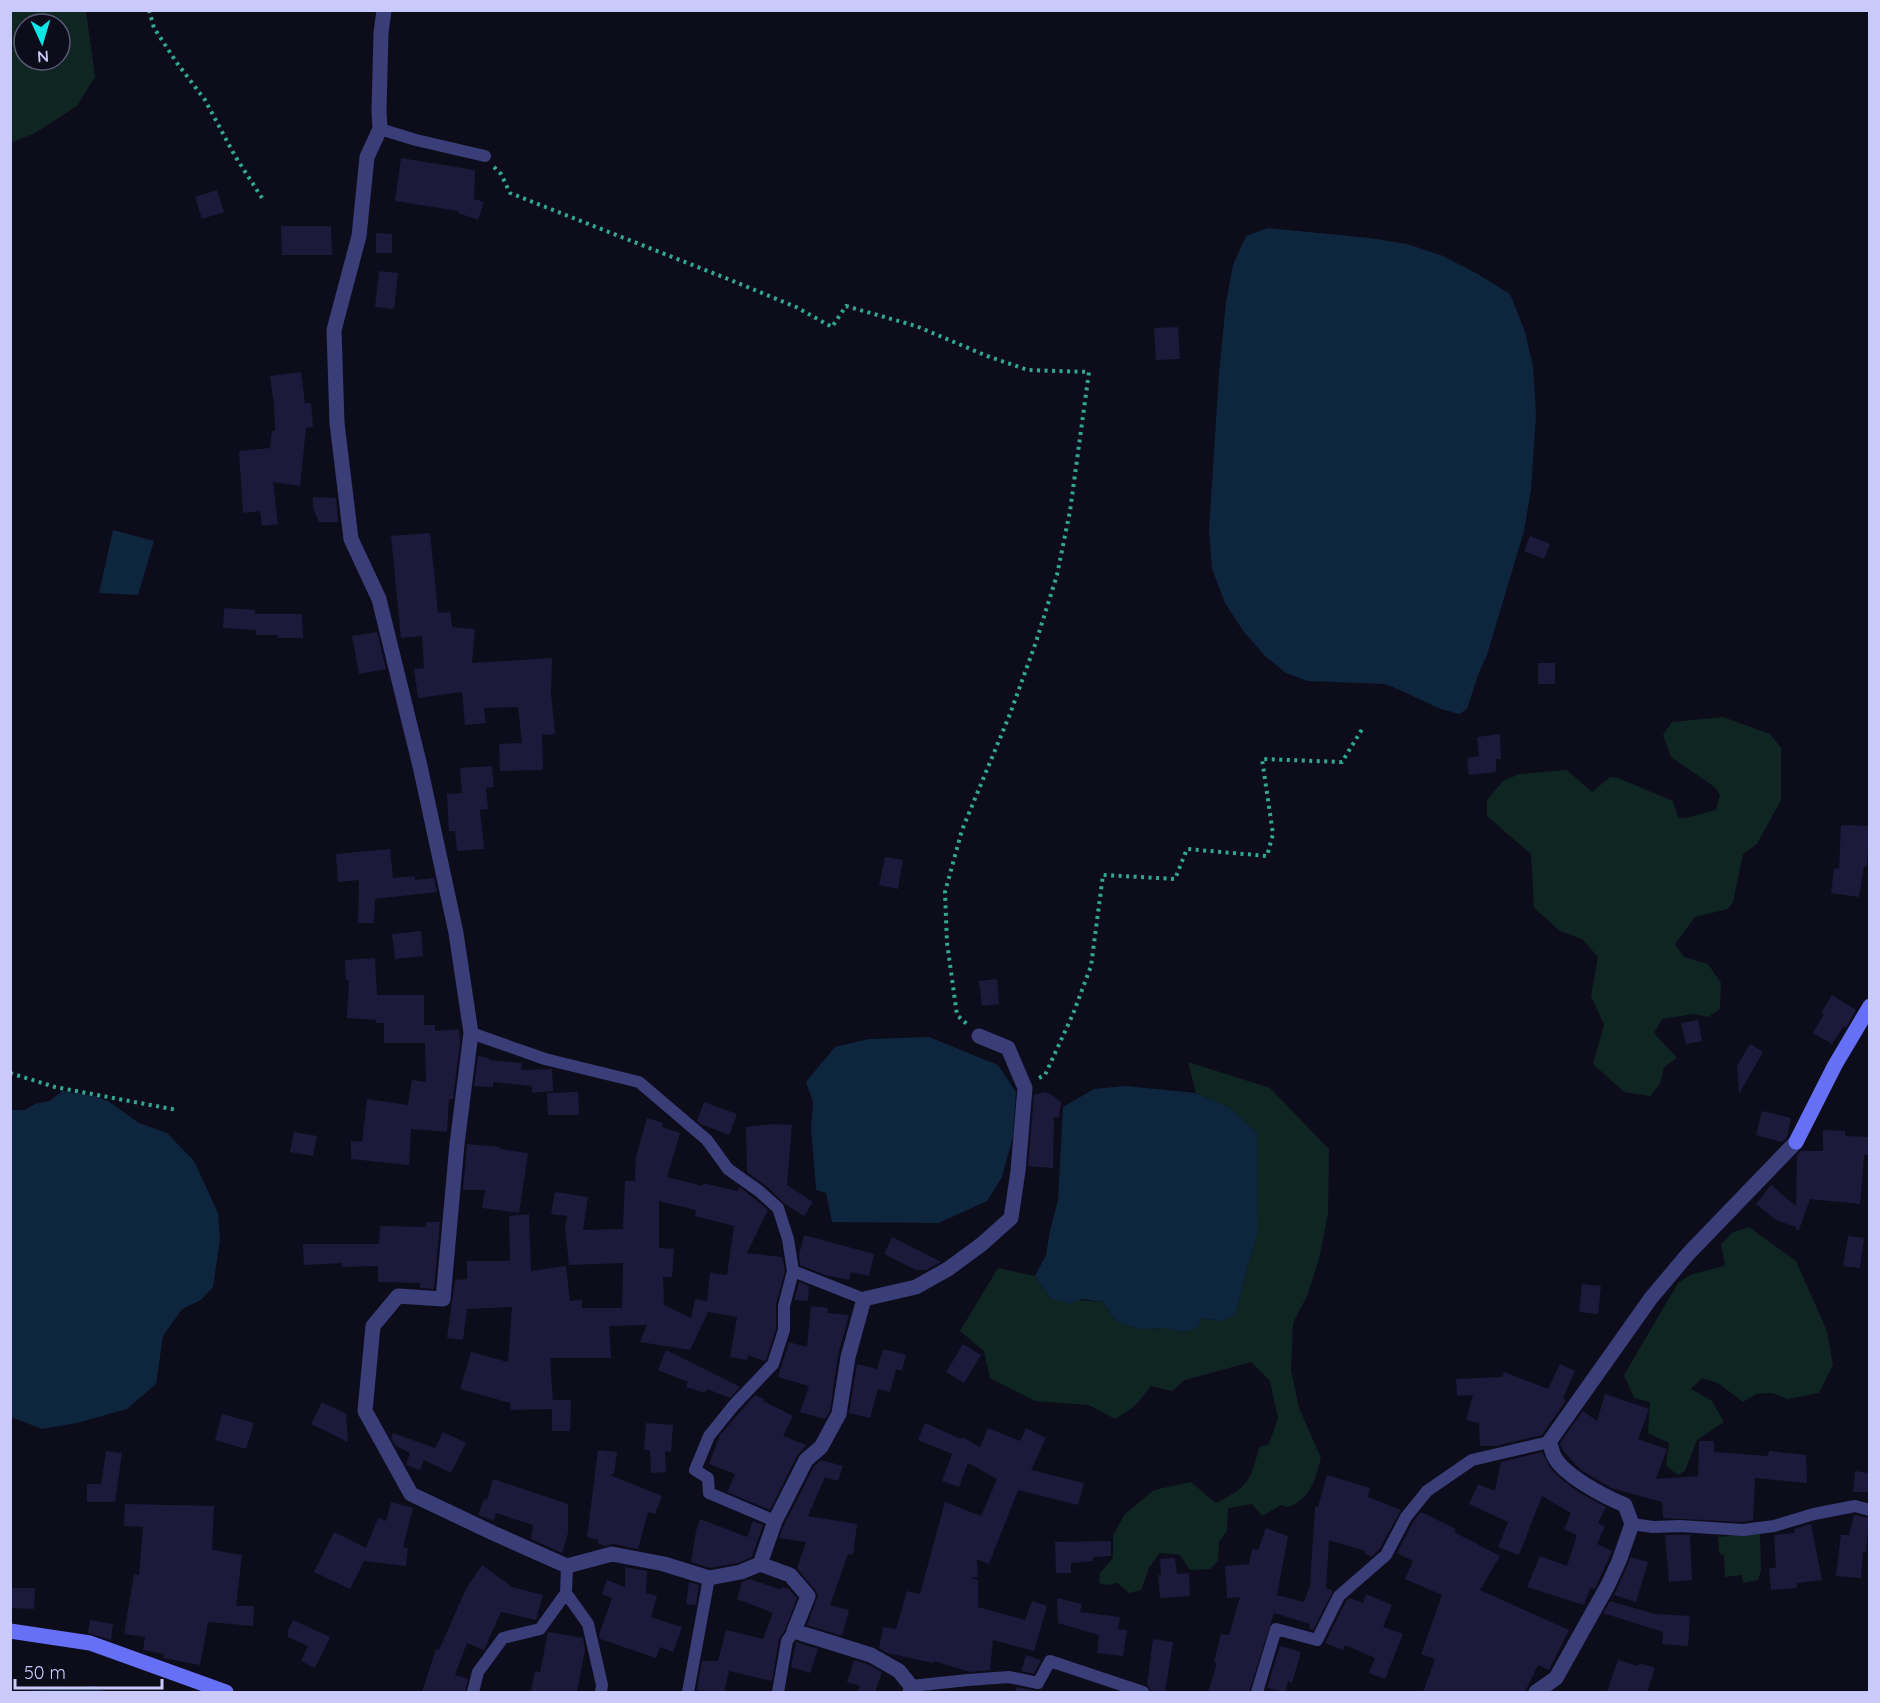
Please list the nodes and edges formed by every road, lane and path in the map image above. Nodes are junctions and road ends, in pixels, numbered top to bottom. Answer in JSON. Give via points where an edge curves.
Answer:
{"nodes":[{"id":1,"x":149,"y":10,"type":"edge"},
{"id":2,"x":384,"y":10,"type":"edge"},
{"id":3,"x":380,"y":129,"type":"junction"},
{"id":4,"x":484,"y":156,"type":"joint"},
{"id":5,"x":262,"y":198,"type":"dead end"},
{"id":6,"x":1364,"y":726,"type":"dead end"},
{"id":7,"x":1869,"y":1006,"type":"edge"},
{"id":8,"x":471,"y":1033,"type":"junction"},
{"id":9,"x":979,"y":1036,"type":"joint"},
{"id":10,"x":10,"y":1073,"type":"edge"},
{"id":11,"x":1025,"y":1088,"type":"junction"},
{"id":12,"x":177,"y":1110,"type":"dead end"},
{"id":13,"x":1796,"y":1142,"type":"joint"},
{"id":14,"x":793,"y":1271,"type":"junction"},
{"id":15,"x":864,"y":1299,"type":"junction"},
{"id":16,"x":1549,"y":1442,"type":"junction"},
{"id":17,"x":1869,"y":1510,"type":"edge"},
{"id":18,"x":775,"y":1521,"type":"junction"},
{"id":19,"x":1632,"y":1524,"type":"junction"},
{"id":20,"x":760,"y":1564,"type":"junction"},
{"id":21,"x":567,"y":1566,"type":"junction"},
{"id":22,"x":709,"y":1578,"type":"junction"},
{"id":23,"x":567,"y":1593,"type":"junction"},
{"id":24,"x":10,"y":1631,"type":"edge"},
{"id":25,"x":794,"y":1631,"type":"junction"},
{"id":26,"x":910,"y":1689,"type":"edge"},
{"id":27,"x":226,"y":1692,"type":"edge"},
{"id":28,"x":473,"y":1692,"type":"edge"},
{"id":29,"x":601,"y":1692,"type":"edge"},
{"id":30,"x":688,"y":1692,"type":"edge"},
{"id":31,"x":778,"y":1692,"type":"edge"},
{"id":32,"x":1143,"y":1692,"type":"edge"},
{"id":33,"x":1257,"y":1692,"type":"edge"},
{"id":34,"x":1536,"y":1692,"type":"edge"}],
"edges":[{"from":1,"to":5,"type":"path","via":[[154,28],[205,100]]},
{"from":2,"to":3,"type":"street"},
{"from":3,"to":4,"type":"lane"},
{"from":3,"to":8,"type":"street","via":[[367,157],[359,236],[334,330],[337,423],[351,539],[380,599],[418,755],[456,933]]},
{"from":4,"to":9,"type":"path","via":[[501,174],[510,193],[796,307],[832,327],[846,306],[916,326],[1029,369],[1089,372],[1057,575],[1010,714],[962,830],[945,892],[957,1015]]},
{"from":6,"to":11,"type":"path","via":[[1342,762],[1262,759],[1273,834],[1267,856],[1187,849],[1175,879],[1103,874],[1091,966],[1045,1075]]},
{"from":7,"to":13,"type":"main road"},
{"from":8,"to":14,"type":"lane","via":[[545,1059],[639,1082],[707,1140],[728,1169],[778,1208]]},
{"from":8,"to":21,"type":"street","via":[[443,1299],[398,1296],[373,1326],[365,1410],[411,1494]]},
{"from":9,"to":11,"type":"street","via":[[1008,1048]]},
{"from":10,"to":12,"type":"path","via":[[55,1087]]},
{"from":11,"to":15,"type":"street","via":[[1011,1218],[956,1263],[916,1287]]},
{"from":13,"to":16,"type":"street","via":[[1651,1298]]},
{"from":14,"to":15,"type":"lane"},
{"from":14,"to":18,"type":"lane","via":[[784,1306],[784,1330],[773,1364],[709,1436],[695,1470],[708,1478],[709,1493]]},
{"from":15,"to":18,"type":"street","via":[[848,1358],[839,1414],[821,1447],[806,1460]]},
{"from":16,"to":19,"type":"street","via":[[1554,1458],[1575,1477],[1625,1506]]},
{"from":16,"to":33,"type":"lane","via":[[1472,1460],[1427,1491],[1406,1517],[1386,1555],[1339,1596],[1317,1640],[1276,1629]]},
{"from":17,"to":19,"type":"lane","via":[[1855,1506],[1743,1530]]},
{"from":18,"to":20,"type":"street"},
{"from":19,"to":34,"type":"street","via":[[1608,1585],[1556,1678]]},
{"from":20,"to":22,"type":"street"},
{"from":20,"to":25,"type":"street","via":[[790,1575],[808,1596]]},
{"from":21,"to":22,"type":"street","via":[[612,1554]]},
{"from":21,"to":23,"type":"lane"},
{"from":22,"to":30,"type":"lane"},
{"from":23,"to":28,"type":"lane","via":[[540,1629],[503,1638],[478,1672]]},
{"from":23,"to":29,"type":"lane","via":[[588,1624]]},
{"from":24,"to":27,"type":"main road","via":[[90,1643]]},
{"from":25,"to":26,"type":"street","via":[[871,1655],[899,1671]]},
{"from":25,"to":31,"type":"lane","via":[[787,1641]]},
{"from":26,"to":32,"type":"lane","via":[[1009,1677],[1038,1683],[1050,1661]]}]}
